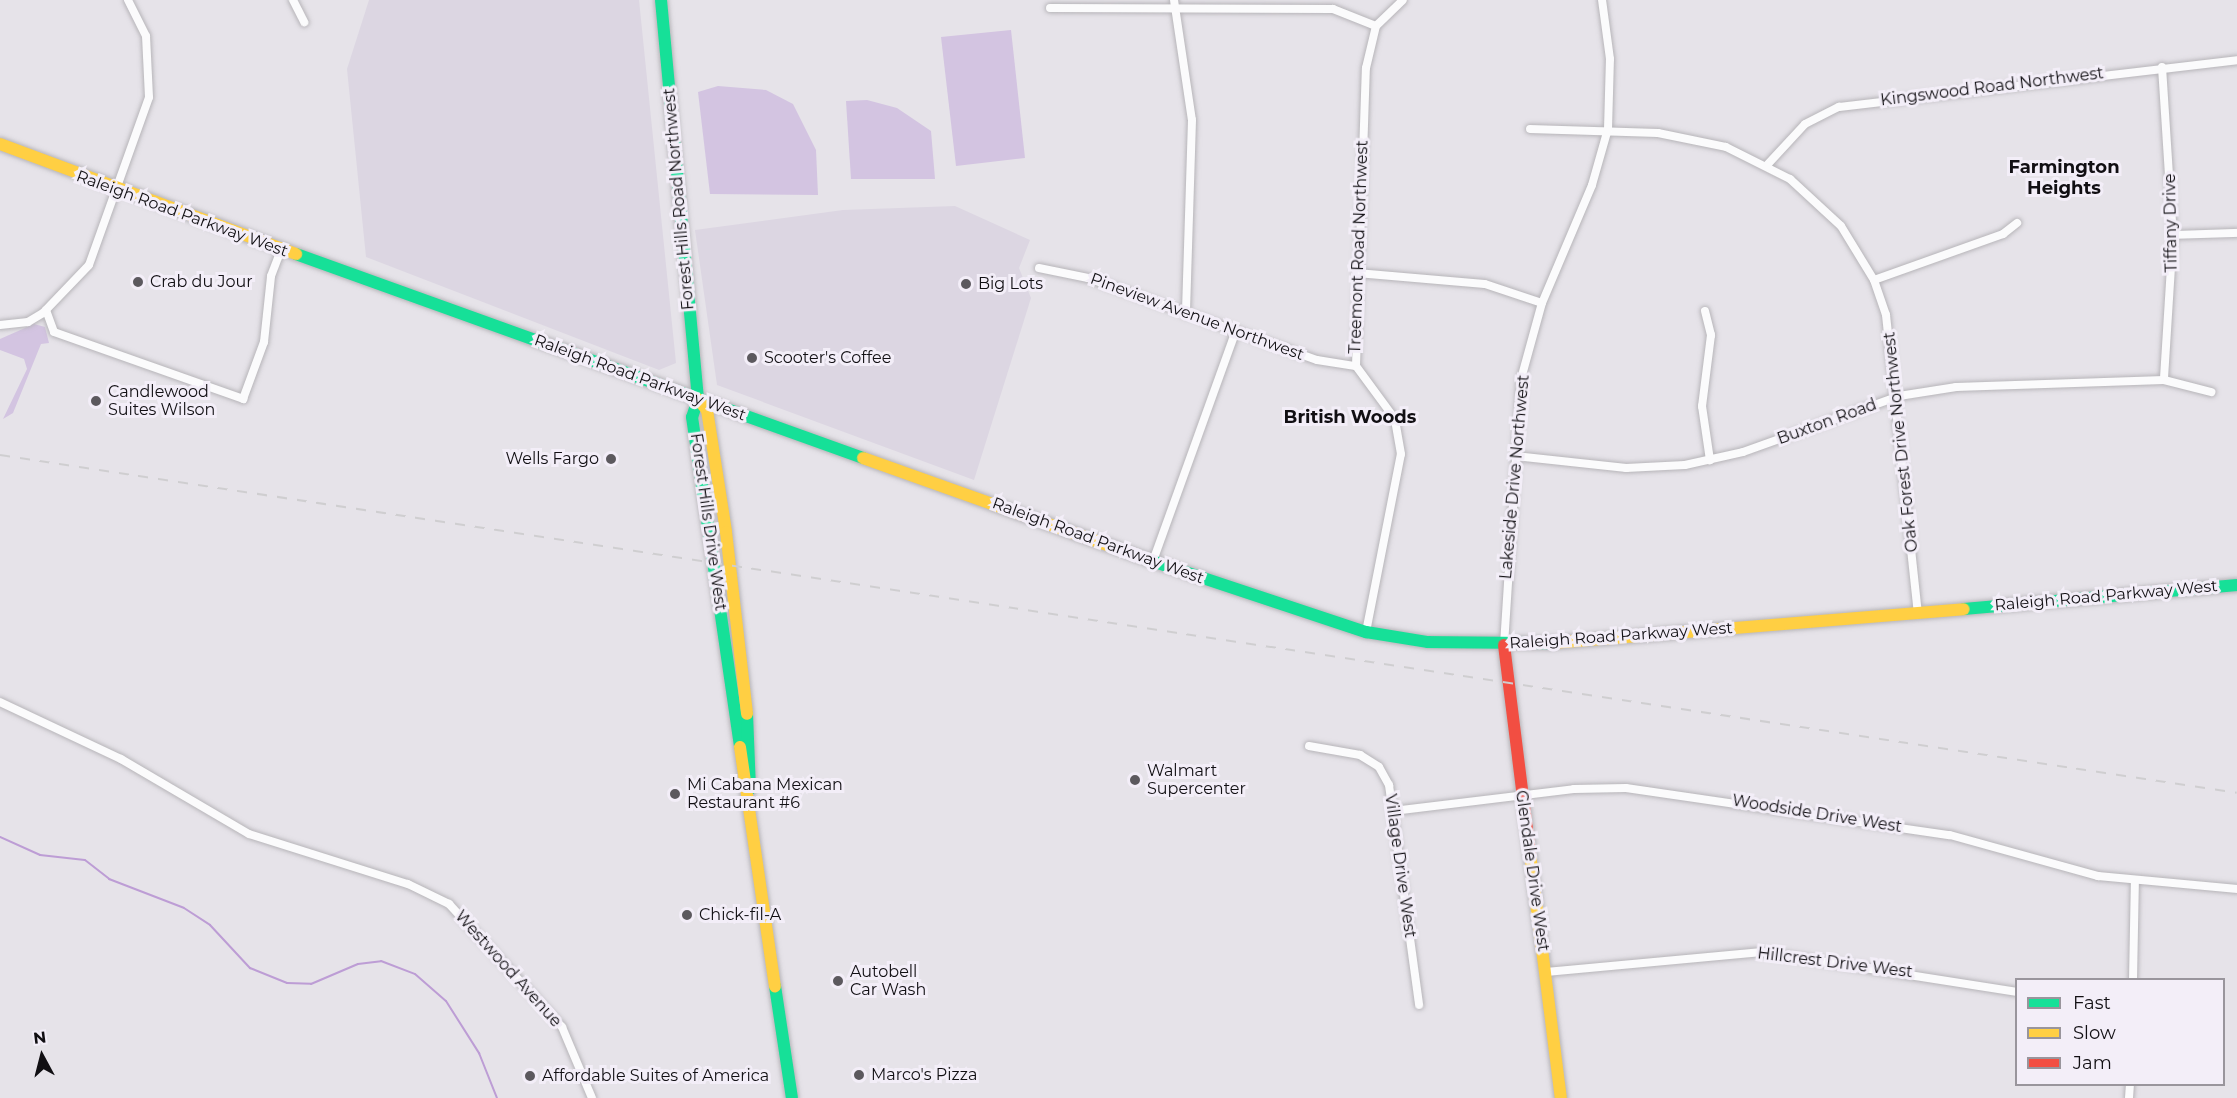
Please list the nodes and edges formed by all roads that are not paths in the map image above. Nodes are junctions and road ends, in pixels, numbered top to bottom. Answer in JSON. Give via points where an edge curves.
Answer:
{"nodes":[{"id":1,"x":128,"y":0,"type":"edge"},
{"id":2,"x":293,"y":0,"type":"edge"},
{"id":3,"x":661,"y":0,"type":"edge"},
{"id":4,"x":1174,"y":0,"type":"edge"},
{"id":5,"x":1403,"y":0,"type":"edge"},
{"id":6,"x":1602,"y":0,"type":"edge"},
{"id":7,"x":1306,"y":4,"type":"edge"},
{"id":8,"x":1050,"y":8,"type":"dead end"},
{"id":9,"x":1176,"y":10,"type":"junction"},
{"id":10,"x":304,"y":22,"type":"dead end"},
{"id":11,"x":1376,"y":26,"type":"junction"},
{"id":12,"x":2237,"y":60,"type":"edge"},
{"id":13,"x":2163,"y":67,"type":"junction"},
{"id":14,"x":1530,"y":129,"type":"dead end"},
{"id":15,"x":1608,"y":129,"type":"junction"},
{"id":16,"x":3,"y":149,"type":"edge"},
{"id":17,"x":1768,"y":164,"type":"junction"},
{"id":18,"x":116,"y":190,"type":"junction"},
{"id":19,"x":2017,"y":223,"type":"dead end"},
{"id":20,"x":2237,"y":233,"type":"edge"},
{"id":21,"x":2173,"y":235,"type":"junction"},
{"id":22,"x":281,"y":250,"type":"junction"},
{"id":23,"x":1040,"y":267,"type":"dead end"},
{"id":24,"x":1358,"y":273,"type":"junction"},
{"id":25,"x":1874,"y":280,"type":"junction"},
{"id":26,"x":1542,"y":303,"type":"junction"},
{"id":27,"x":46,"y":310,"type":"junction"},
{"id":28,"x":1705,"y":311,"type":"dead end"},
{"id":29,"x":1186,"y":314,"type":"junction"},
{"id":30,"x":0,"y":325,"type":"edge"},
{"id":31,"x":1236,"y":331,"type":"junction"},
{"id":32,"x":1356,"y":366,"type":"junction"},
{"id":33,"x":2164,"y":380,"type":"junction"},
{"id":34,"x":2211,"y":392,"type":"dead end"},
{"id":35,"x":1899,"y":396,"type":"junction"},
{"id":36,"x":698,"y":399,"type":"junction"},
{"id":37,"x":1515,"y":456,"type":"junction"},
{"id":38,"x":1710,"y":460,"type":"junction"},
{"id":39,"x":1153,"y":561,"type":"junction"},
{"id":40,"x":2237,"y":585,"type":"edge"},
{"id":41,"x":1918,"y":612,"type":"junction"},
{"id":42,"x":1366,"y":632,"type":"junction"},
{"id":43,"x":1504,"y":645,"type":"junction"},
{"id":44,"x":0,"y":702,"type":"edge"},
{"id":45,"x":1310,"y":746,"type":"dead end"},
{"id":46,"x":750,"y":789,"type":"junction"},
{"id":47,"x":1522,"y":794,"type":"junction"},
{"id":48,"x":1393,"y":812,"type":"junction"},
{"id":49,"x":2135,"y":880,"type":"junction"},
{"id":50,"x":2237,"y":889,"type":"edge"},
{"id":51,"x":1546,"y":972,"type":"junction"},
{"id":52,"x":2133,"y":978,"type":"edge"},
{"id":53,"x":2015,"y":992,"type":"edge"},
{"id":54,"x":1419,"y":1005,"type":"dead end"},
{"id":55,"x":592,"y":1098,"type":"edge"},
{"id":56,"x":792,"y":1098,"type":"edge"},
{"id":57,"x":1562,"y":1098,"type":"edge"}],
"edges":[{"from":1,"to":18,"type":"street","via":[[146,36],[151,75],[149,97]]},
{"from":2,"to":10,"type":"street"},
{"from":3,"to":36,"type":"main road","name":"Forest Hills Road Northwest"},
{"from":4,"to":9,"type":"street"},
{"from":5,"to":11,"type":"street"},
{"from":6,"to":15,"type":"street","name":"Lakeside Drive Northwest","via":[[1610,60]]},
{"from":7,"to":9,"type":"street"},
{"from":7,"to":11,"type":"street","via":[[1344,11]]},
{"from":8,"to":9,"type":"street"},
{"from":9,"to":29,"type":"street","via":[[1192,120]]},
{"from":11,"to":24,"type":"street","name":"Treemont Road Northwest","via":[[1366,68]]},
{"from":12,"to":13,"type":"street","name":"Kingswood Road Northwest"},
{"from":13,"to":17,"type":"street","name":"Kingswood Road Northwest","via":[[1839,106],[1806,124]]},
{"from":13,"to":21,"type":"street","name":"Tiffany Drive"},
{"from":14,"to":15,"type":"street","name":"Oak Forest Drive Northwest"},
{"from":15,"to":17,"type":"street","name":"Oak Forest Drive Northwest","via":[[1686,137]]},
{"from":15,"to":26,"type":"street","name":"Lakeside Drive Northwest","via":[[1592,185]]},
{"from":16,"to":18,"type":"main road","name":"Raleigh Road Parkway West"},
{"from":17,"to":25,"type":"street","name":"Oak Forest Drive Northwest","via":[[1826,208]]},
{"from":18,"to":22,"type":"main road","name":"Raleigh Road Parkway West"},
{"from":18,"to":27,"type":"street","via":[[89,265]]},
{"from":19,"to":25,"type":"street","via":[[2003,234]]},
{"from":20,"to":21,"type":"street"},
{"from":21,"to":33,"type":"street","name":"Tiffany Drive"},
{"from":22,"to":27,"type":"street","via":[[272,276],[264,342],[243,399],[54,332]]},
{"from":22,"to":36,"type":"main road","name":"Raleigh Road Parkway West"},
{"from":23,"to":29,"type":"street","name":"Pineview Avenue Northwest","via":[[1059,268]]},
{"from":24,"to":26,"type":"street","via":[[1485,284]]},
{"from":24,"to":32,"type":"street","name":"Treemont Road Northwest"},
{"from":25,"to":35,"type":"street","name":"Oak Forest Drive Northwest","via":[[1886,315]]},
{"from":26,"to":37,"type":"street","name":"Lakeside Drive Northwest","via":[[1521,379]]},
{"from":27,"to":30,"type":"street","via":[[28,322]]},
{"from":28,"to":38,"type":"street","via":[[1711,335],[1702,406]]},
{"from":29,"to":31,"type":"street","name":"Pineview Avenue Northwest"},
{"from":31,"to":32,"type":"street","name":"Pineview Avenue Northwest","via":[[1317,360]]},
{"from":31,"to":39,"type":"street"},
{"from":32,"to":42,"type":"street","name":"Treemont Road Northwest","via":[[1395,419],[1402,446]]},
{"from":33,"to":34,"type":"street","name":"Buxton Road"},
{"from":33,"to":35,"type":"street","name":"Buxton Road","via":[[1988,384]]},
{"from":35,"to":38,"type":"street","name":"Buxton Road"},
{"from":35,"to":41,"type":"street","name":"Oak Forest Drive Northwest"},
{"from":36,"to":39,"type":"main road","name":"Raleigh Road Parkway West"},
{"from":36,"to":46,"type":"main road","name":"Forest Hills Drive West","via":[[692,417],[706,525],[742,769]]},
{"from":36,"to":46,"type":"main road","name":"Forest Hills Drive West","via":[[707,410],[726,532],[753,770]]},
{"from":37,"to":38,"type":"street","name":"Buxton Road","via":[[1626,468]]},
{"from":37,"to":43,"type":"street","name":"Lakeside Drive Northwest"},
{"from":39,"to":42,"type":"main road","name":"Raleigh Road Parkway West"},
{"from":40,"to":41,"type":"main road","name":"Raleigh Road Parkway West"},
{"from":41,"to":43,"type":"main road","name":"Raleigh Road Parkway West"},
{"from":42,"to":43,"type":"main road","name":"Raleigh Road Parkway West"},
{"from":43,"to":47,"type":"main road","name":"Glendale Drive West"},
{"from":44,"to":55,"type":"street","name":"Westwood Avenue","via":[[122,759],[249,834],[408,884],[449,904],[562,1027]]},
{"from":45,"to":48,"type":"street","name":"Village Drive West","via":[[1372,762],[1389,785]]},
{"from":46,"to":56,"type":"main road","name":"Forest Hills Drive West"},
{"from":47,"to":48,"type":"street","name":"Woodside Drive West"},
{"from":47,"to":49,"type":"street","name":"Woodside Drive West","via":[[1597,788],[1679,794],[1940,834],[2043,864]]},
{"from":47,"to":51,"type":"main road","name":"Glendale Drive West"},
{"from":48,"to":54,"type":"street","name":"Village Drive West"},
{"from":49,"to":50,"type":"street","name":"Woodside Drive West"},
{"from":49,"to":52,"type":"street"},
{"from":51,"to":53,"type":"street","name":"Hillcrest Drive West","via":[[1762,952]]},
{"from":51,"to":57,"type":"main road","name":"Glendale Drive West"}]}
